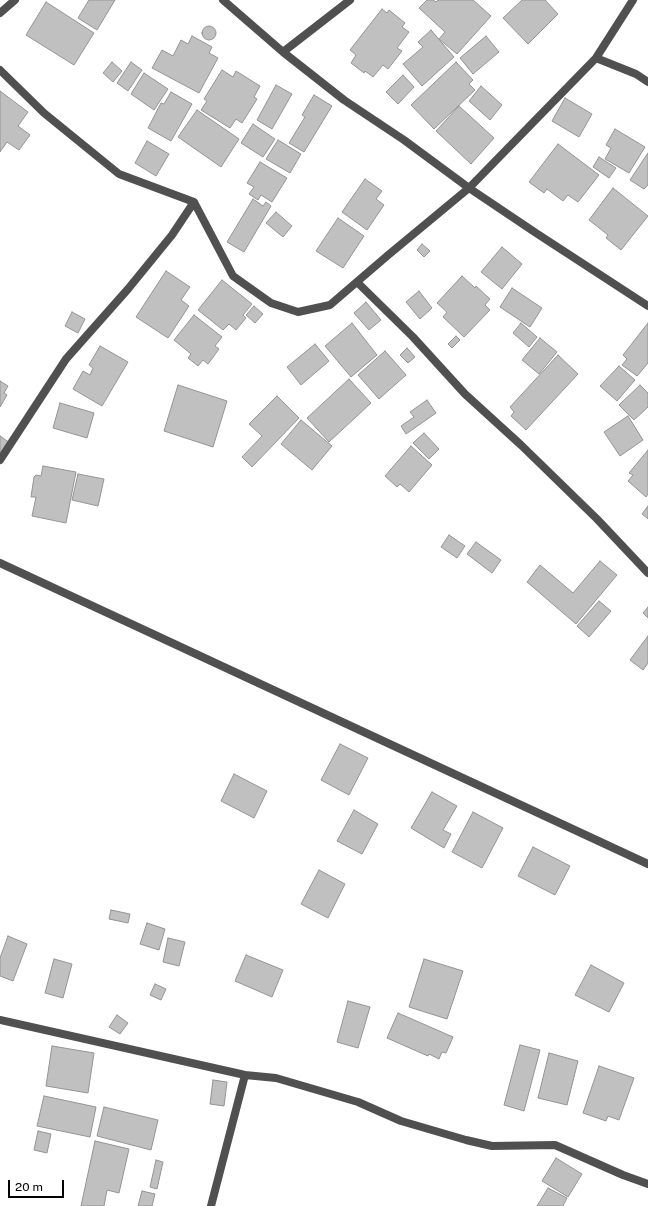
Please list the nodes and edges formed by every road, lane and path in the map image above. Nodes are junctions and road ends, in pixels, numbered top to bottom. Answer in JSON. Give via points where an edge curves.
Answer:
{"nodes":[{"id":1,"x":15,"y":0,"type":"edge"},
{"id":2,"x":223,"y":0,"type":"edge"},
{"id":3,"x":350,"y":0,"type":"edge"},
{"id":4,"x":633,"y":0,"type":"edge"},
{"id":5,"x":0,"y":13,"type":"edge"},
{"id":6,"x":283,"y":52,"type":"junction"},
{"id":7,"x":596,"y":58,"type":"junction"},
{"id":8,"x":0,"y":70,"type":"edge"},
{"id":9,"x":648,"y":82,"type":"edge"},
{"id":10,"x":469,"y":188,"type":"junction"},
{"id":11,"x":194,"y":202,"type":"junction"},
{"id":12,"x":357,"y":282,"type":"junction"},
{"id":13,"x":648,"y":306,"type":"edge"},
{"id":14,"x":0,"y":460,"type":"edge"},
{"id":15,"x":0,"y":563,"type":"edge"},
{"id":16,"x":648,"y":573,"type":"edge"},
{"id":17,"x":648,"y":864,"type":"edge"},
{"id":18,"x":0,"y":1020,"type":"edge"},
{"id":19,"x":245,"y":1075,"type":"junction"},
{"id":20,"x":648,"y":1184,"type":"edge"},
{"id":21,"x":211,"y":1206,"type":"edge"}],
"edges":[{"from":1,"to":5,"type":"street"},
{"from":2,"to":6,"type":"street"},
{"from":3,"to":6,"type":"street"},
{"from":4,"to":7,"type":"street"},
{"from":6,"to":10,"type":"street","via":[[344,100]]},
{"from":7,"to":9,"type":"street","via":[[636,74]]},
{"from":7,"to":10,"type":"street"},
{"from":8,"to":11,"type":"street","via":[[44,114],[119,174]]},
{"from":10,"to":12,"type":"street"},
{"from":10,"to":13,"type":"street"},
{"from":11,"to":12,"type":"street","via":[[233,276],[271,302],[298,312],[330,305]]},
{"from":11,"to":14,"type":"street","via":[[167,241],[128,289],[66,359]]},
{"from":12,"to":16,"type":"street","via":[[465,394],[597,519]]},
{"from":15,"to":17,"type":"street"},
{"from":18,"to":19,"type":"street"},
{"from":19,"to":20,"type":"street","via":[[276,1078],[358,1102],[401,1121],[492,1146],[555,1144],[622,1175]]},
{"from":19,"to":21,"type":"street"}]}
